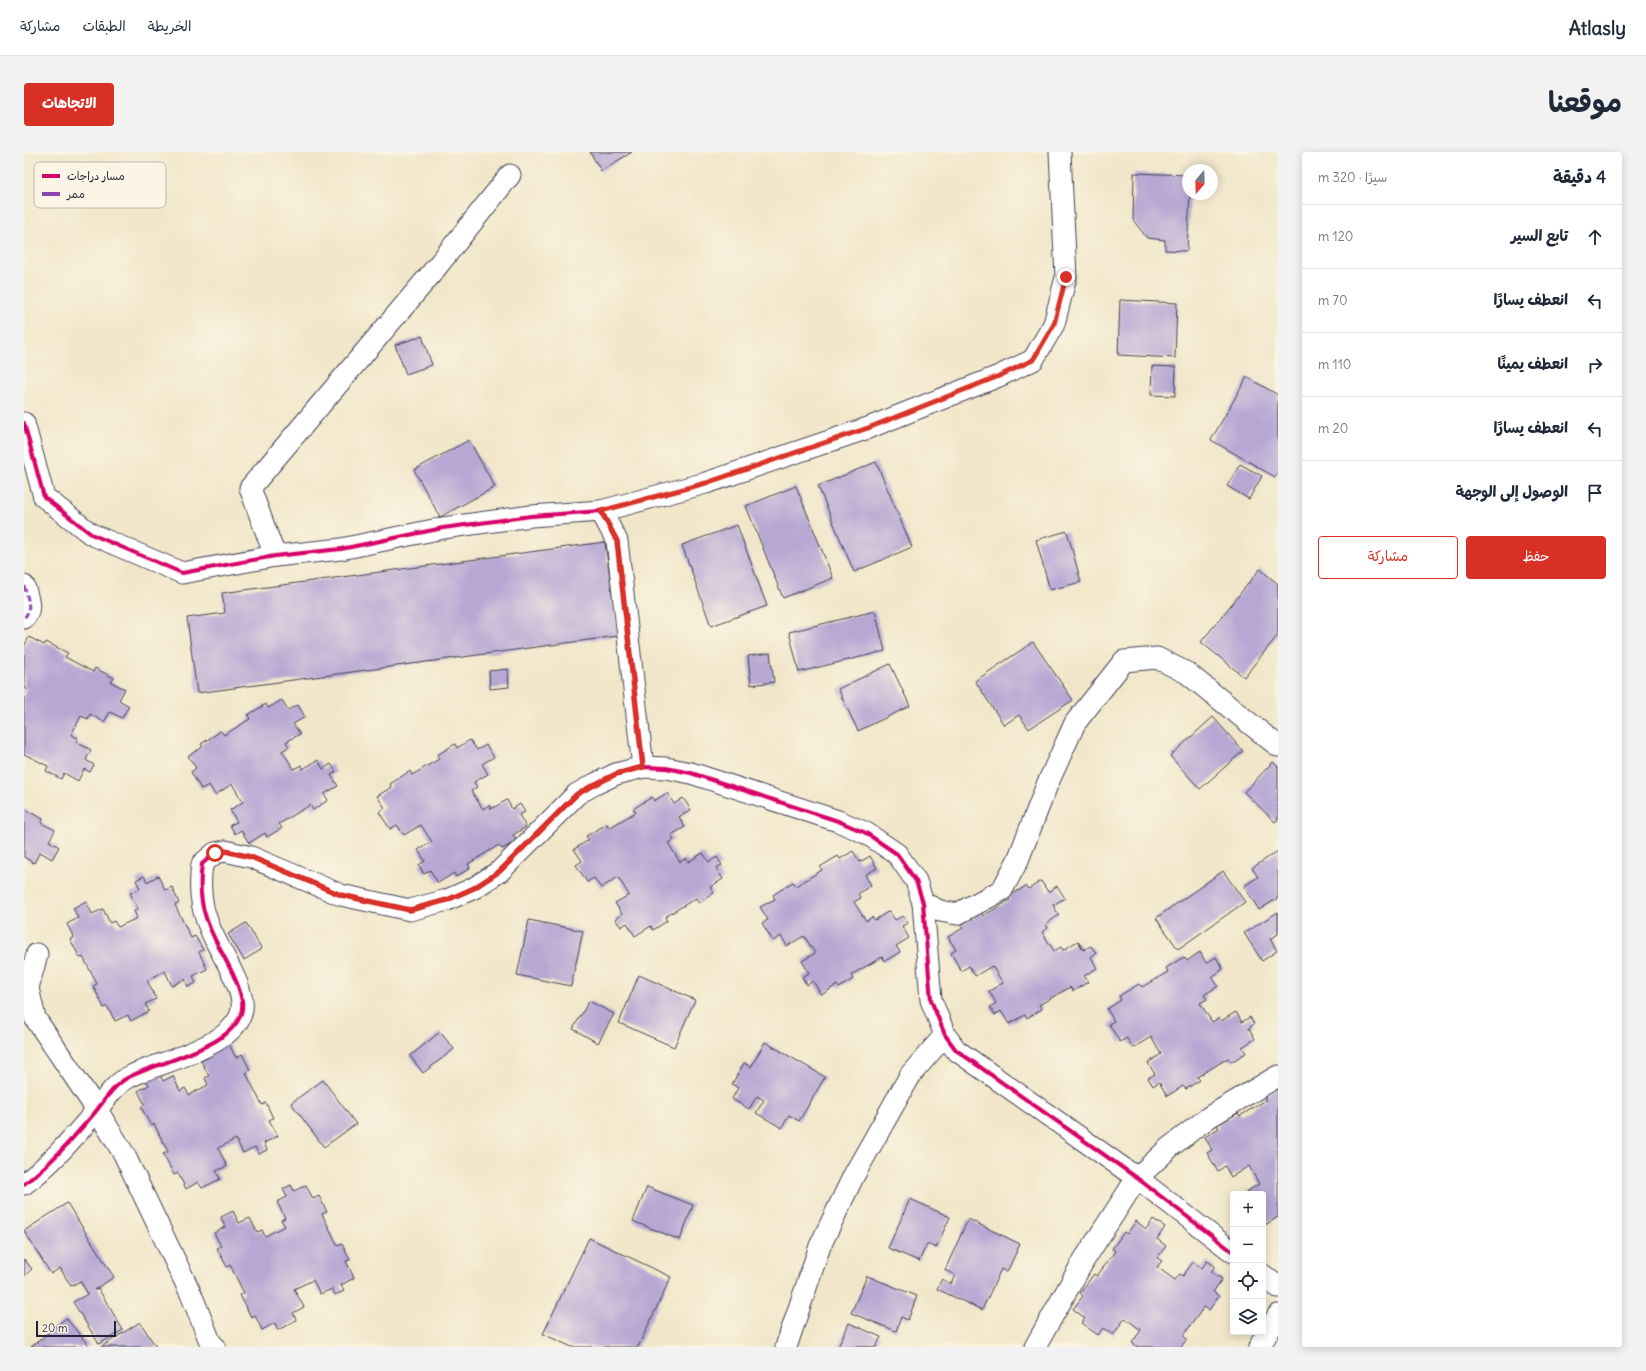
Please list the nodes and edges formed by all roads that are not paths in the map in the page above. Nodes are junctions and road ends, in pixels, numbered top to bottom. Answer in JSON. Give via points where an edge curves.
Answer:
{"nodes":[{"id":1,"x":1060,"y":152,"type":"edge"},
{"id":2,"x":510,"y":175,"type":"dead end"},
{"id":3,"x":24,"y":423,"type":"edge"},
{"id":4,"x":601,"y":511,"type":"junction"},
{"id":5,"x":275,"y":556,"type":"junction"},
{"id":6,"x":24,"y":586,"type":"edge"},
{"id":7,"x":24,"y":618,"type":"edge"},
{"id":8,"x":1278,"y":746,"type":"edge"},
{"id":9,"x":643,"y":767,"type":"junction"},
{"id":10,"x":923,"y":903,"type":"junction"},
{"id":11,"x":37,"y":954,"type":"dead end"},
{"id":12,"x":945,"y":1035,"type":"junction"},
{"id":13,"x":1278,"y":1076,"type":"edge"},
{"id":14,"x":97,"y":1110,"type":"junction"},
{"id":15,"x":1138,"y":1178,"type":"junction"},
{"id":16,"x":24,"y":1184,"type":"edge"},
{"id":17,"x":1230,"y":1250,"type":"edge"},
{"id":18,"x":1266,"y":1277,"type":"edge"},
{"id":19,"x":1278,"y":1287,"type":"edge"},
{"id":20,"x":1278,"y":1315,"type":"edge"},
{"id":21,"x":216,"y":1347,"type":"edge"},
{"id":22,"x":786,"y":1347,"type":"edge"},
{"id":23,"x":1035,"y":1347,"type":"edge"},
{"id":24,"x":1259,"y":1347,"type":"edge"}],
"edges":[{"from":1,"to":4,"type":"street","via":[[1066,277],[1054,324],[1033,360],[999,376],[861,430],[706,483]]},
{"from":2,"to":5,"type":"street","via":[[431,274],[250,488]]},
{"from":3,"to":5,"type":"street","via":[[44,497],[91,534],[182,573]]},
{"from":4,"to":5,"type":"street","via":[[516,518],[443,528],[341,549]]},
{"from":4,"to":9,"type":"street","via":[[617,541]]},
{"from":6,"to":7,"type":"street","via":[[29,606]]},
{"from":8,"to":10,"type":"street","via":[[1187,673],[1157,658],[1124,660],[1076,723],[1046,785],[1018,860],[1002,890],[957,914],[940,911]]},
{"from":9,"to":10,"type":"street","via":[[691,773],[838,821],[866,833],[897,854],[916,881]]},
{"from":9,"to":14,"type":"street","via":[[616,774],[577,794],[500,871],[474,888],[447,900],[410,910],[341,895],[251,857],[225,851],[215,853],[202,864],[199,883],[201,906],[207,925],[232,973],[242,1001],[239,1021],[210,1044],[130,1076],[118,1084]]},
{"from":10,"to":12,"type":"street","via":[[931,1000]]},
{"from":11,"to":14,"type":"street","via":[[28,988],[35,1018]]},
{"from":12,"to":15,"type":"street","via":[[956,1050]]},
{"from":12,"to":22,"type":"street","via":[[911,1074],[854,1175],[820,1246]]},
{"from":13,"to":15,"type":"street","via":[[1209,1117],[1170,1147]]},
{"from":14,"to":16,"type":"street","via":[[66,1147]]},
{"from":14,"to":21,"type":"street","via":[[124,1154],[191,1294],[211,1344]]},
{"from":15,"to":17,"type":"street"},
{"from":15,"to":23,"type":"street","via":[[1084,1260]]},
{"from":18,"to":19,"type":"street"},
{"from":20,"to":24,"type":"street"}]}
